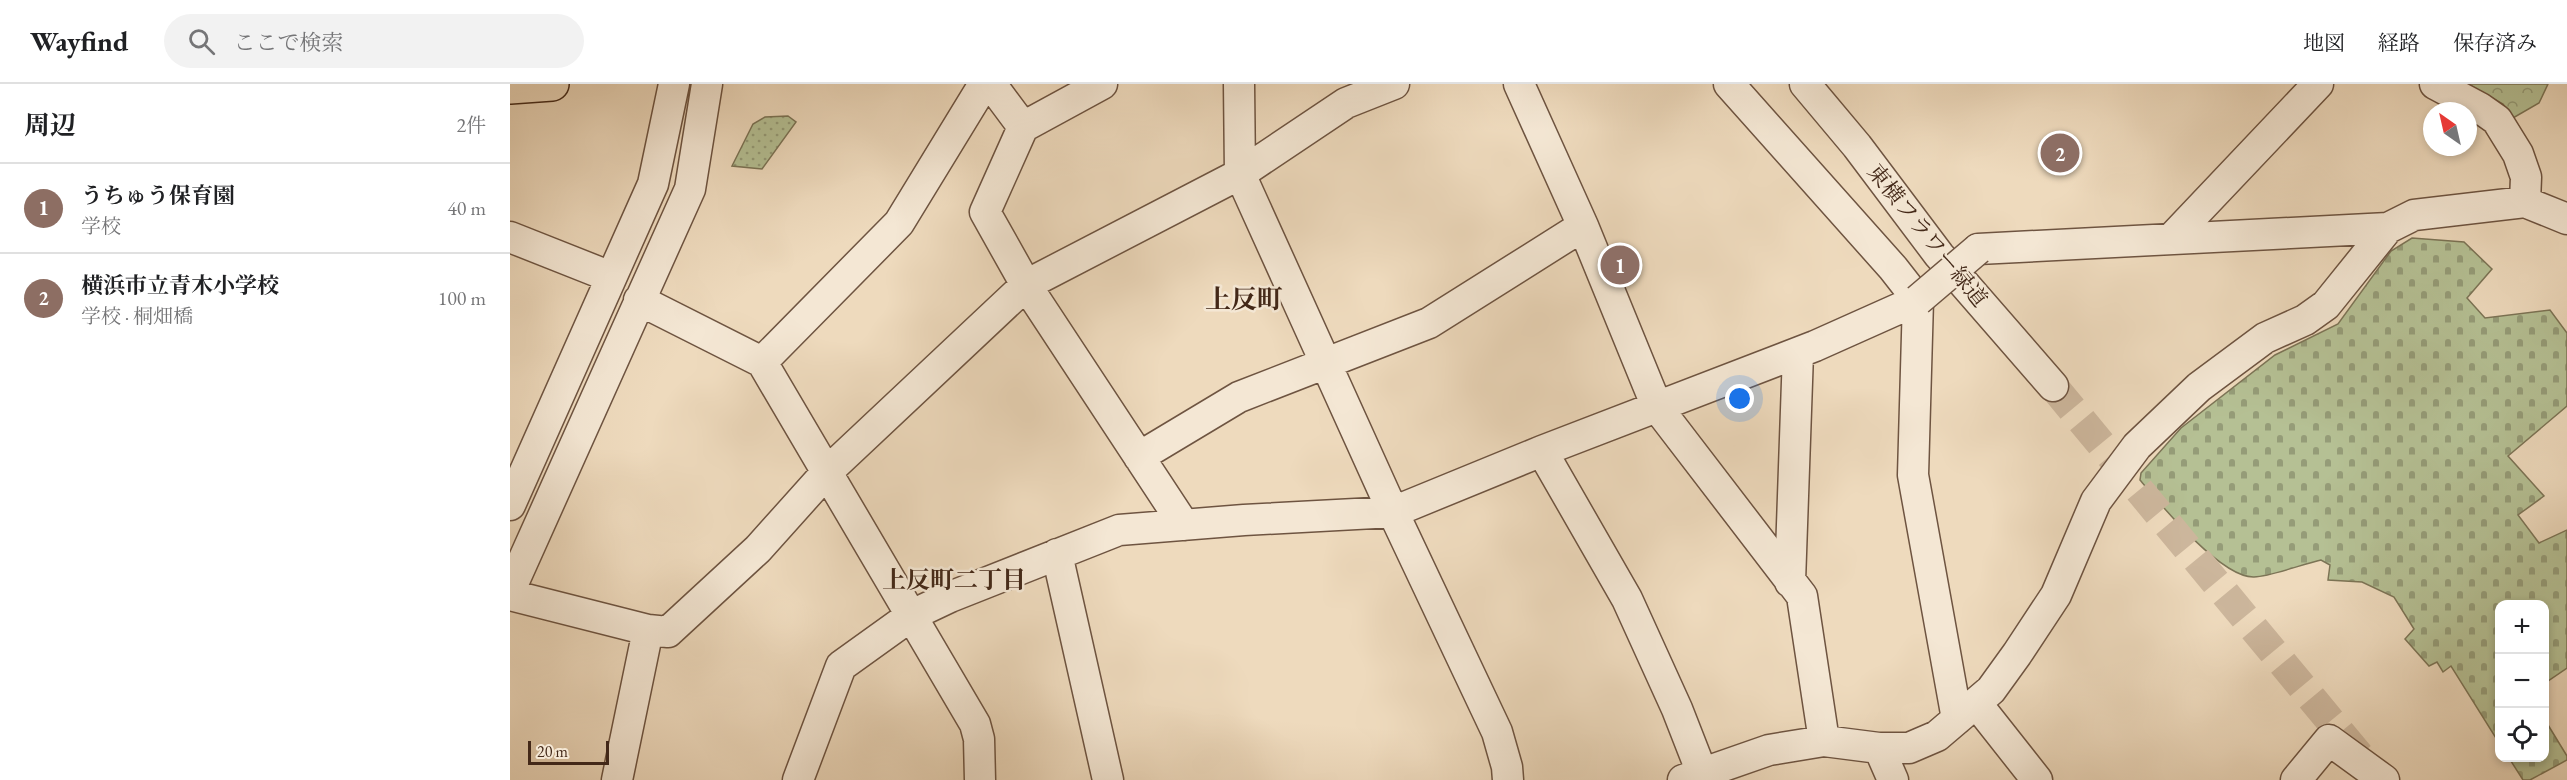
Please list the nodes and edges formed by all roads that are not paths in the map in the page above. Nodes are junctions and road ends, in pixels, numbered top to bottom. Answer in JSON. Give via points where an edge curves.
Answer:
{"nodes":[{"id":1,"x":552,"y":84,"type":"edge"},
{"id":2,"x":674,"y":84,"type":"edge"},
{"id":3,"x":707,"y":84,"type":"edge"},
{"id":4,"x":984,"y":84,"type":"edge"},
{"id":5,"x":991,"y":84,"type":"edge"},
{"id":6,"x":1102,"y":84,"type":"edge"},
{"id":7,"x":1239,"y":84,"type":"edge"},
{"id":8,"x":1394,"y":84,"type":"edge"},
{"id":9,"x":1520,"y":84,"type":"edge"},
{"id":10,"x":1729,"y":84,"type":"edge"},
{"id":11,"x":1805,"y":84,"type":"edge"},
{"id":12,"x":2318,"y":84,"type":"edge"},
{"id":13,"x":2435,"y":84,"type":"edge"},
{"id":14,"x":510,"y":87,"type":"edge"},
{"id":15,"x":1023,"y":127,"type":"junction"},
{"id":16,"x":1240,"y":174,"type":"junction"},
{"id":17,"x":2525,"y":202,"type":"junction"},
{"id":18,"x":2567,"y":219,"type":"edge"},
{"id":19,"x":1583,"y":226,"type":"junction"},
{"id":20,"x":2388,"y":228,"type":"junction"},
{"id":21,"x":510,"y":237,"type":"edge"},
{"id":22,"x":2170,"y":239,"type":"junction"},
{"id":23,"x":611,"y":277,"type":"junction"},
{"id":24,"x":1026,"y":285,"type":"junction"},
{"id":25,"x":639,"y":300,"type":"junction"},
{"id":26,"x":1918,"y":300,"type":"junction"},
{"id":27,"x":1798,"y":353,"type":"junction"},
{"id":28,"x":762,"y":362,"type":"junction"},
{"id":29,"x":1326,"y":363,"type":"junction"},
{"id":30,"x":2053,"y":386,"type":"tunnel mouth"},
{"id":31,"x":1657,"y":407,"type":"junction"},
{"id":32,"x":1542,"y":452,"type":"junction"},
{"id":33,"x":1139,"y":456,"type":"junction"},
{"id":34,"x":827,"y":472,"type":"junction"},
{"id":35,"x":510,"y":505,"type":"edge"},
{"id":36,"x":1393,"y":512,"type":"junction"},
{"id":37,"x":1184,"y":525,"type":"junction"},
{"id":38,"x":1057,"y":554,"type":"junction"},
{"id":39,"x":1790,"y":582,"type":"junction"},
{"id":40,"x":510,"y":590,"type":"edge"},
{"id":41,"x":510,"y":595,"type":"edge"},
{"id":42,"x":912,"y":615,"type":"junction"},
{"id":43,"x":648,"y":630,"type":"junction"},
{"id":44,"x":1967,"y":712,"type":"junction"},
{"id":45,"x":1824,"y":741,"type":"junction"},
{"id":46,"x":1879,"y":748,"type":"junction"},
{"id":47,"x":1692,"y":777,"type":"edge"},
{"id":48,"x":617,"y":780,"type":"edge"},
{"id":49,"x":798,"y":780,"type":"edge"},
{"id":50,"x":980,"y":780,"type":"edge"},
{"id":51,"x":1108,"y":780,"type":"edge"},
{"id":52,"x":1508,"y":780,"type":"edge"},
{"id":53,"x":1893,"y":780,"type":"edge"},
{"id":54,"x":2037,"y":780,"type":"edge"},
{"id":55,"x":2296,"y":780,"type":"edge"},
{"id":56,"x":2384,"y":780,"type":"edge"}],
"edges":[{"from":1,"to":14,"type":"highway"},
{"from":2,"to":23,"type":"street","via":[[653,184]]},
{"from":3,"to":25,"type":"street","via":[[690,189]]},
{"from":4,"to":28,"type":"street","via":[[899,223]]},
{"from":5,"to":15,"type":"street"},
{"from":6,"to":15,"type":"street"},
{"from":7,"to":16,"type":"street"},
{"from":8,"to":16,"type":"street","via":[[1346,103]]},
{"from":9,"to":19,"type":"street"},
{"from":10,"to":26,"type":"street"},
{"from":11,"to":30,"type":"street","name":"東横フラワー緑道","via":[[1940,255]]},
{"from":12,"to":22,"type":"street"},
{"from":13,"to":17,"type":"street","via":[[2497,120],[2518,154],[2526,177]]},
{"from":15,"to":24,"type":"street","via":[[984,212]]},
{"from":16,"to":24,"type":"street"},
{"from":16,"to":29,"type":"street"},
{"from":17,"to":18,"type":"street"},
{"from":17,"to":20,"type":"street","via":[[2414,215]]},
{"from":19,"to":29,"type":"street","via":[[1429,323]]},
{"from":19,"to":31,"type":"street"},
{"from":20,"to":22,"type":"street"},
{"from":20,"to":44,"type":"street","via":[[2326,305],[2265,338],[2199,387],[2137,446],[2096,501],[2056,595],[1991,690]]},
{"from":21,"to":23,"type":"street"},
{"from":22,"to":26,"type":"street","bridge":true,"via":[[1978,249]]},
{"from":23,"to":35,"type":"street"},
{"from":24,"to":33,"type":"street"},
{"from":24,"to":34,"type":"street"},
{"from":25,"to":28,"type":"street"},
{"from":25,"to":40,"type":"street"},
{"from":26,"to":27,"type":"street"},
{"from":26,"to":44,"type":"street","via":[[1913,476]]},
{"from":27,"to":31,"type":"street"},
{"from":27,"to":39,"type":"street"},
{"from":28,"to":34,"type":"street"},
{"from":29,"to":33,"type":"street","via":[[1239,397]]},
{"from":29,"to":36,"type":"street"},
{"from":31,"to":32,"type":"street"},
{"from":31,"to":39,"type":"street"},
{"from":32,"to":36,"type":"street"},
{"from":32,"to":47,"type":"street","via":[[1627,598],[1677,709]]},
{"from":33,"to":37,"type":"street"},
{"from":34,"to":42,"type":"street"},
{"from":34,"to":43,"type":"street","via":[[758,549],[668,632]]},
{"from":36,"to":37,"type":"street"},
{"from":36,"to":52,"type":"street","via":[[1497,732]]},
{"from":37,"to":38,"type":"street","via":[[1119,530]]},
{"from":38,"to":42,"type":"street"},
{"from":38,"to":51,"type":"street"},
{"from":39,"to":45,"type":"street","via":[[1802,596]]},
{"from":41,"to":43,"type":"street"},
{"from":42,"to":49,"type":"street","via":[[841,666]]},
{"from":42,"to":50,"type":"street","via":[[975,724]]},
{"from":43,"to":48,"type":"street"},
{"from":44,"to":46,"type":"street","via":[[1937,736],[1909,748]]},
{"from":44,"to":54,"type":"street"},
{"from":45,"to":46,"type":"street"},
{"from":45,"to":47,"type":"street","via":[[1769,750]]},
{"from":46,"to":53,"type":"street"},
{"from":55,"to":56,"type":"street","via":[[2329,740]]}]}
